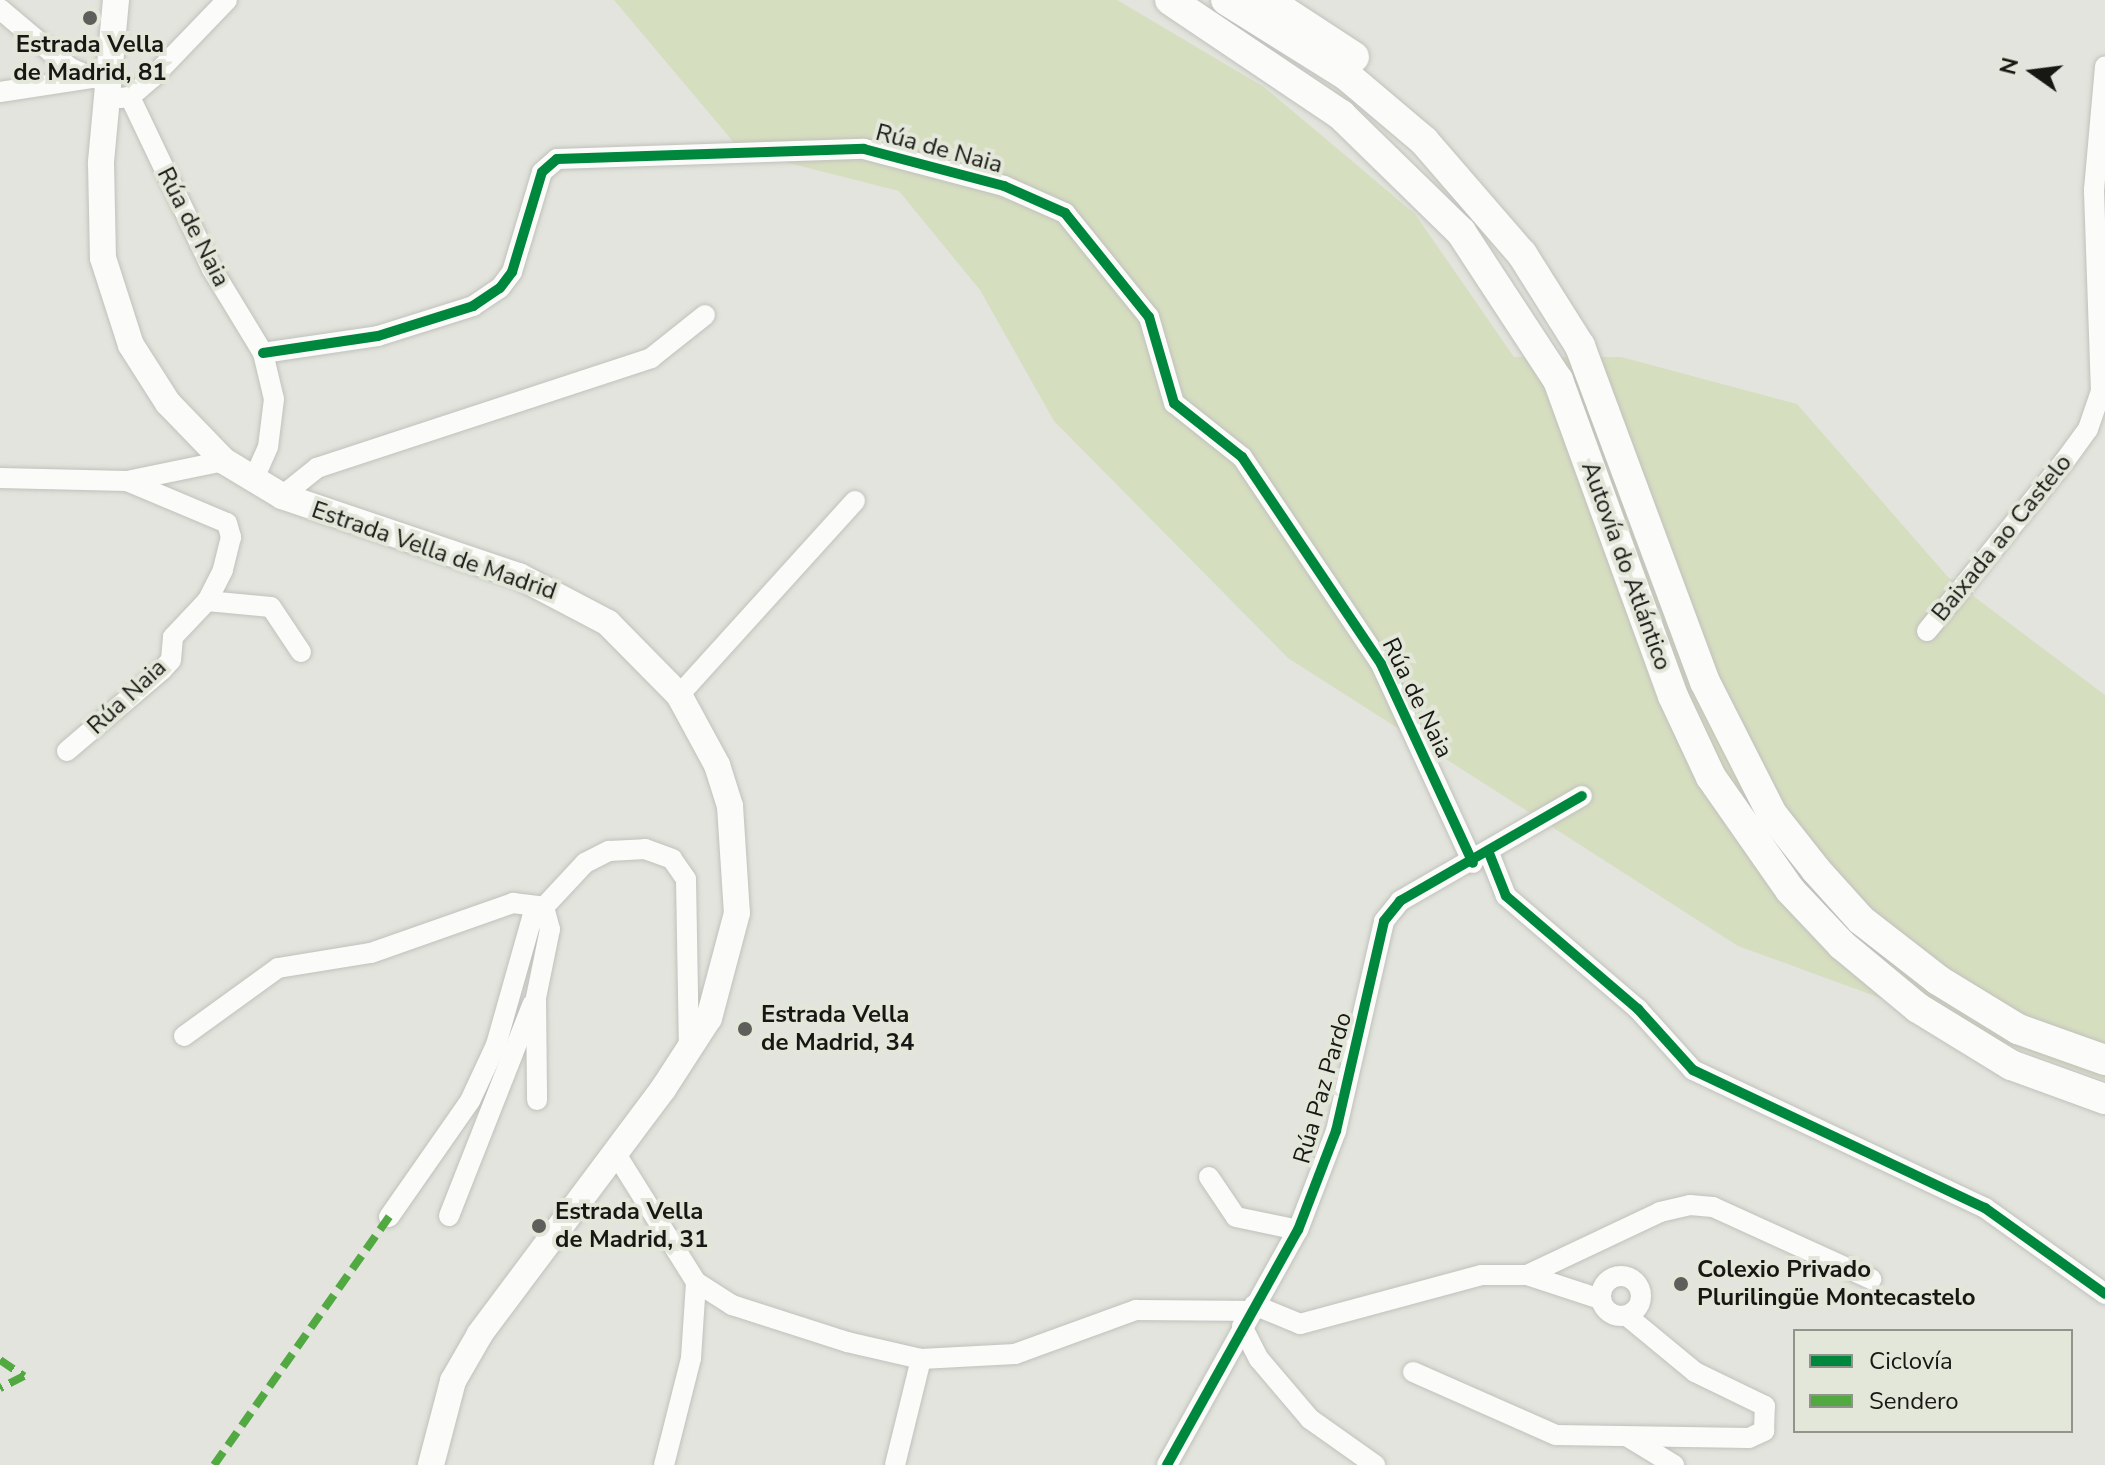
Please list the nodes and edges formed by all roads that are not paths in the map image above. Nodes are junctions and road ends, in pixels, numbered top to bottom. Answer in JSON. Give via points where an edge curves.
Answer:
{"nodes":[{"id":1,"x":116,"y":0,"type":"edge"},
{"id":2,"x":227,"y":0,"type":"edge"},
{"id":3,"x":1170,"y":0,"type":"edge"},
{"id":4,"x":1226,"y":0,"type":"edge"},
{"id":5,"x":1267,"y":0,"type":"edge"},
{"id":6,"x":0,"y":9,"type":"edge"},
{"id":7,"x":2105,"y":66,"type":"edge"},
{"id":8,"x":110,"y":88,"type":"junction"},
{"id":9,"x":0,"y":92,"type":"edge"},
{"id":10,"x":1522,"y":254,"type":"junction"},
{"id":11,"x":705,"y":315,"type":"dead end"},
{"id":12,"x":263,"y":353,"type":"junction"},
{"id":13,"x":224,"y":461,"type":"junction"},
{"id":14,"x":0,"y":478,"type":"edge"},
{"id":15,"x":253,"y":480,"type":"junction"},
{"id":16,"x":127,"y":481,"type":"junction"},
{"id":17,"x":282,"y":496,"type":"junction"},
{"id":18,"x":855,"y":501,"type":"dead end"},
{"id":19,"x":207,"y":601,"type":"junction"},
{"id":20,"x":1927,"y":631,"type":"dead end"},
{"id":21,"x":301,"y":652,"type":"dead end"},
{"id":22,"x":679,"y":695,"type":"junction"},
{"id":23,"x":67,"y":751,"type":"dead end"},
{"id":24,"x":1582,"y":796,"type":"dead end"},
{"id":25,"x":1481,"y":858,"type":"junction"},
{"id":26,"x":544,"y":907,"type":"junction"},
{"id":27,"x":536,"y":998,"type":"junction"},
{"id":28,"x":184,"y":1036,"type":"dead end"},
{"id":29,"x":689,"y":1054,"type":"junction"},
{"id":30,"x":2105,"y":1060,"type":"edge"},
{"id":31,"x":2105,"y":1099,"type":"edge"},
{"id":32,"x":537,"y":1100,"type":"dead end"},
{"id":33,"x":616,"y":1154,"type":"junction"},
{"id":34,"x":1209,"y":1177,"type":"dead end"},
{"id":35,"x":449,"y":1216,"type":"dead end"},
{"id":36,"x":389,"y":1217,"type":"dead end"},
{"id":37,"x":1298,"y":1230,"type":"junction"},
{"id":38,"x":1527,"y":1275,"type":"junction"},
{"id":39,"x":1871,"y":1279,"type":"dead end"},
{"id":40,"x":696,"y":1282,"type":"junction"},
{"id":41,"x":2102,"y":1285,"type":"edge"},
{"id":42,"x":1600,"y":1299,"type":"junction"},
{"id":43,"x":1249,"y":1314,"type":"junction"},
{"id":44,"x":1627,"y":1316,"type":"junction"},
{"id":45,"x":921,"y":1359,"type":"junction"},
{"id":46,"x":1413,"y":1372,"type":"dead end"},
{"id":47,"x":1628,"y":1437,"type":"junction"},
{"id":48,"x":431,"y":1465,"type":"edge"},
{"id":49,"x":664,"y":1465,"type":"edge"},
{"id":50,"x":895,"y":1465,"type":"edge"},
{"id":51,"x":1167,"y":1465,"type":"edge"},
{"id":52,"x":1375,"y":1465,"type":"edge"},
{"id":53,"x":1674,"y":1465,"type":"edge"}],
"edges":[{"from":1,"to":8,"type":"main road","name":"Estrada Vella de Madrid"},
{"from":2,"to":8,"type":"street"},
{"from":3,"to":31,"type":"highway","name":"Autovía do Atlántico","via":[[1341,115],[1461,232],[1558,380],[1673,696],[1711,777],[1790,890],[1842,945],[1918,1008],[2011,1065]]},
{"from":4,"to":10,"type":"highway","name":"Autovía do Atlántico","via":[[1346,75],[1424,141]]},
{"from":5,"to":10,"type":"highway","via":[[1416,107],[1451,143]]},
{"from":6,"to":8,"type":"street","via":[[70,68]]},
{"from":7,"to":20,"type":"street","name":"Baixada ao Castelo","via":[[2094,190],[2101,392],[2088,429],[2064,462]]},
{"from":8,"to":9,"type":"street"},
{"from":8,"to":12,"type":"street","name":"Rúa de Naia"},
{"from":8,"to":13,"type":"main road","name":"Estrada Vella de Madrid","via":[[99,210],[114,303],[154,384]]},
{"from":10,"to":30,"type":"highway","name":"Autovía do Atlántico","via":[[1580,346],[1705,682],[1772,814],[1861,920],[1938,980],[2018,1029]]},
{"from":11,"to":17,"type":"street","via":[[651,358],[317,468]]},
{"from":12,"to":15,"type":"street","name":"Rúa de Naia","via":[[274,399],[268,447]]},
{"from":12,"to":25,"type":"street","name":"Rúa de Naia","via":[[378,336],[473,306],[500,288],[512,272],[542,172],[557,159],[864,149],[1004,186],[1065,213],[1149,317],[1174,403],[1242,457],[1381,664]]},
{"from":13,"to":15,"type":"main road","name":"Estrada Vella de Madrid"},
{"from":13,"to":16,"type":"street"},
{"from":14,"to":16,"type":"street","name":"Rúa Naia"},
{"from":15,"to":17,"type":"main road","name":"Estrada Vella de Madrid"},
{"from":16,"to":19,"type":"street","name":"Rúa Naia","via":[[227,523],[231,537],[223,570]]},
{"from":17,"to":22,"type":"main road","name":"Estrada Vella de Madrid","via":[[571,599],[641,650]]},
{"from":18,"to":22,"type":"street"},
{"from":19,"to":21,"type":"street","via":[[271,607]]},
{"from":19,"to":23,"type":"street","name":"Rúa Naia","via":[[173,637],[171,660],[162,670]]},
{"from":22,"to":29,"type":"main road","name":"Estrada Vella de Madrid","via":[[717,765],[738,851],[734,940],[709,1018]]},
{"from":24,"to":25,"type":"street","name":"Rúa Paz Pardo"},
{"from":25,"to":37,"type":"street","name":"Rúa Paz Pardo","via":[[1400,901],[1384,921],[1336,1131]]},
{"from":25,"to":41,"type":"street","name":"Rúa de Naia","via":[[1506,896],[1638,1009],[1693,1070],[1985,1208]]},
{"from":26,"to":27,"type":"street","via":[[550,929]]},
{"from":26,"to":28,"type":"street","via":[[513,903],[371,953],[278,968]]},
{"from":26,"to":29,"type":"street","via":[[585,863],[609,851],[645,849],[672,859],[686,879]]},
{"from":26,"to":36,"type":"street","via":[[532,918],[496,1045],[470,1101]]},
{"from":27,"to":32,"type":"street"},
{"from":27,"to":35,"type":"street"},
{"from":29,"to":33,"type":"main road","name":"Estrada Vella de Madrid"},
{"from":33,"to":40,"type":"street"},
{"from":33,"to":48,"type":"main road","name":"Estrada Vella de Madrid","via":[[465,1357],[443,1412]]},
{"from":34,"to":37,"type":"street","via":[[1236,1217]]},
{"from":37,"to":43,"type":"street","name":"Rúa Paz Pardo"},
{"from":38,"to":39,"type":"street","via":[[1660,1212],[1690,1205],[1713,1207]]},
{"from":38,"to":42,"type":"street"},
{"from":38,"to":43,"type":"street","via":[[1482,1275],[1300,1324]]},
{"from":40,"to":45,"type":"street","via":[[732,1305]]},
{"from":40,"to":49,"type":"street","via":[[691,1358]]},
{"from":42,"to":44,"type":"street","via":[[1615,1316]]},
{"from":42,"to":44,"type":"street","via":[[1610,1279],[1632,1278],[1642,1299]]},
{"from":43,"to":45,"type":"street","via":[[1136,1310],[1015,1354]]},
{"from":43,"to":51,"type":"street","name":"Rúa Paz Pardo"},
{"from":43,"to":52,"type":"street","via":[[1259,1359],[1310,1419]]},
{"from":44,"to":47,"type":"street","via":[[1673,1357],[1749,1394],[1769,1415],[1764,1431],[1749,1438]]},
{"from":45,"to":50,"type":"street"},
{"from":46,"to":47,"type":"street","via":[[1556,1435]]},
{"from":47,"to":53,"type":"street"}]}
